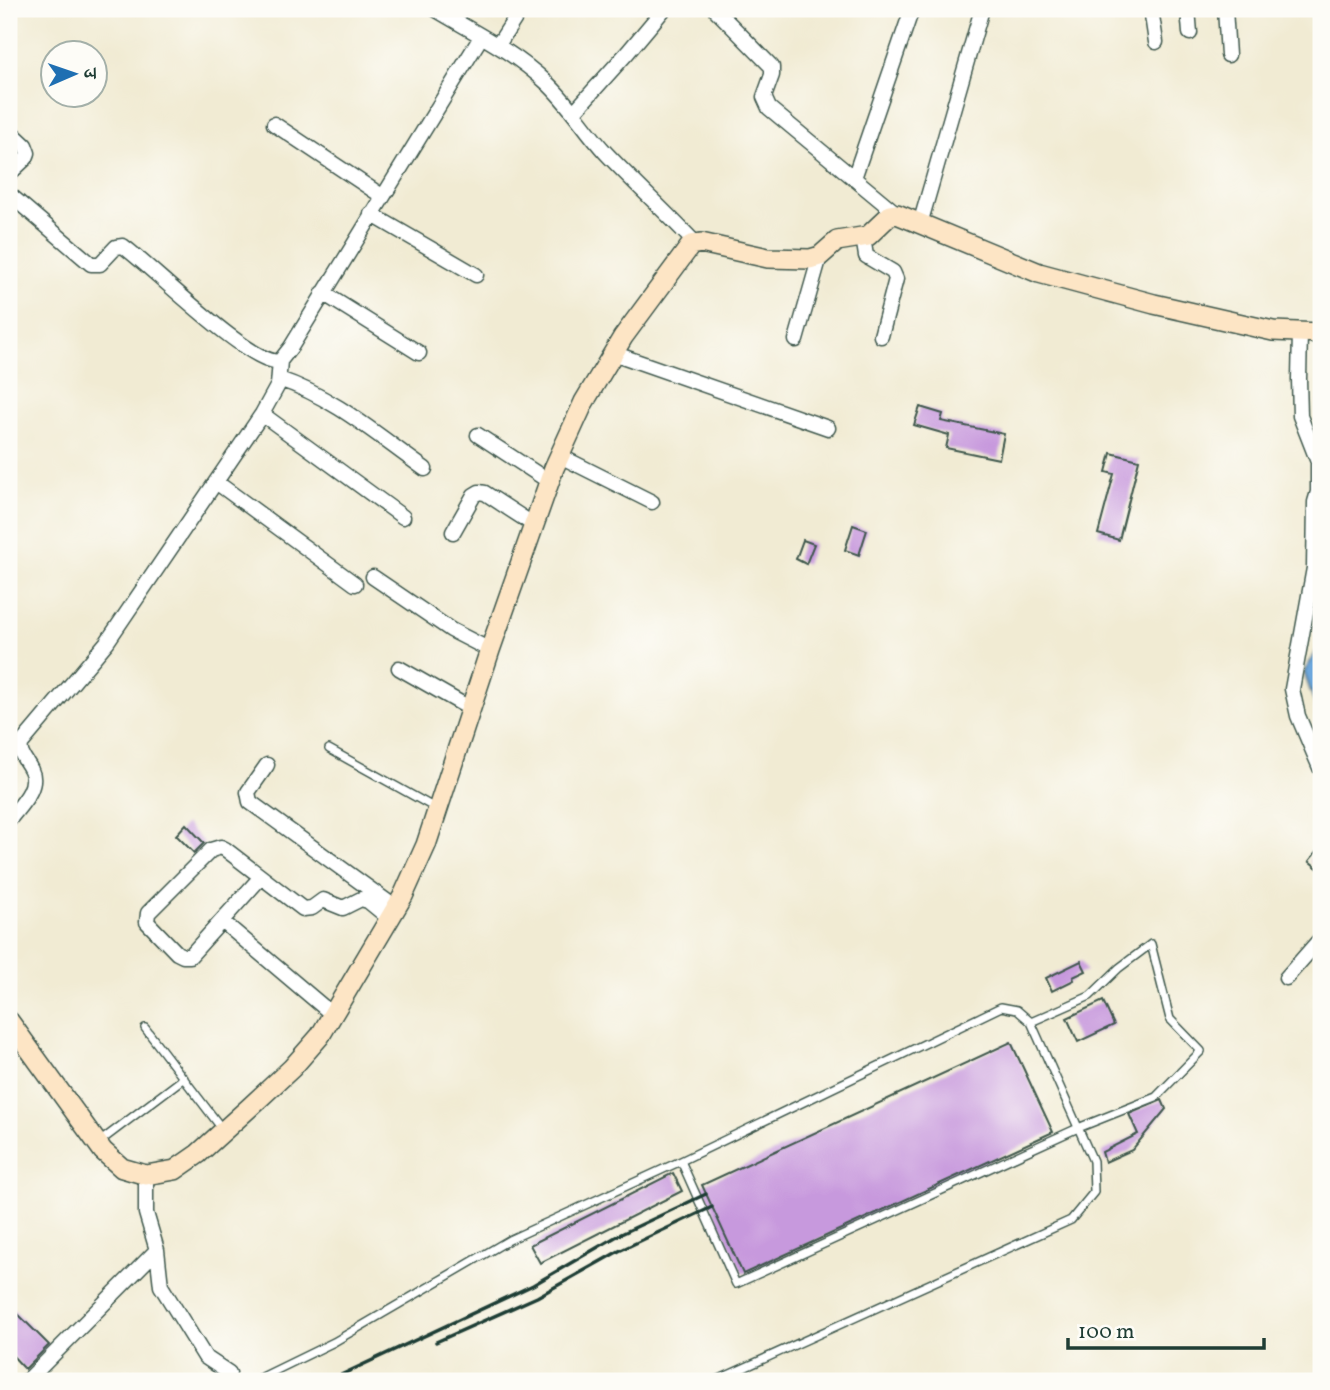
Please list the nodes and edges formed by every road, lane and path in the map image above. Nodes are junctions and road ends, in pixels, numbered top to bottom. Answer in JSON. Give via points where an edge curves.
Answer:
{"nodes":[{"id":1,"x":435,"y":9,"type":"edge"},
{"id":2,"x":521,"y":9,"type":"edge"},
{"id":3,"x":664,"y":9,"type":"edge"},
{"id":4,"x":715,"y":9,"type":"edge"},
{"id":5,"x":912,"y":9,"type":"edge"},
{"id":6,"x":982,"y":9,"type":"edge"},
{"id":7,"x":1151,"y":9,"type":"edge"},
{"id":8,"x":1188,"y":9,"type":"edge"},
{"id":9,"x":1225,"y":9,"type":"edge"},
{"id":10,"x":1190,"y":33,"type":"dead end"},
{"id":11,"x":481,"y":37,"type":"junction"},
{"id":12,"x":1156,"y":42,"type":"dead end"},
{"id":13,"x":498,"y":45,"type":"junction"},
{"id":14,"x":1228,"y":55,"type":"dead end"},
{"id":15,"x":574,"y":112,"type":"junction"},
{"id":16,"x":274,"y":124,"type":"dead end"},
{"id":17,"x":9,"y":130,"type":"edge"},
{"id":18,"x":9,"y":174,"type":"edge"},
{"id":19,"x":854,"y":178,"type":"junction"},
{"id":20,"x":9,"y":194,"type":"edge"},
{"id":21,"x":382,"y":197,"type":"junction"},
{"id":22,"x":372,"y":214,"type":"junction"},
{"id":23,"x":897,"y":214,"type":"junction"},
{"id":24,"x":920,"y":224,"type":"junction"},
{"id":25,"x":863,"y":237,"type":"junction"},
{"id":26,"x":695,"y":243,"type":"junction"},
{"id":27,"x":820,"y":256,"type":"junction"},
{"id":28,"x":476,"y":275,"type":"dead end"},
{"id":29,"x":323,"y":293,"type":"junction"},
{"id":30,"x":1300,"y":332,"type":"junction"},
{"id":31,"x":1321,"y":333,"type":"edge"},
{"id":32,"x":881,"y":336,"type":"dead end"},
{"id":33,"x":796,"y":340,"type":"dead end"},
{"id":34,"x":419,"y":353,"type":"dead end"},
{"id":35,"x":613,"y":353,"type":"junction"},
{"id":36,"x":280,"y":361,"type":"junction"},
{"id":37,"x":279,"y":379,"type":"junction"},
{"id":38,"x":262,"y":414,"type":"junction"},
{"id":39,"x":828,"y":428,"type":"dead end"},
{"id":40,"x":478,"y":435,"type":"dead end"},
{"id":41,"x":560,"y":456,"type":"junction"},
{"id":42,"x":425,"y":469,"type":"dead end"},
{"id":43,"x":216,"y":482,"type":"junction"},
{"id":44,"x":550,"y":482,"type":"junction"},
{"id":45,"x":652,"y":502,"type":"dead end"},
{"id":46,"x":403,"y":517,"type":"dead end"},
{"id":47,"x":534,"y":525,"type":"junction"},
{"id":48,"x":453,"y":532,"type":"dead end"},
{"id":49,"x":373,"y":577,"type":"dead end"},
{"id":50,"x":355,"y":584,"type":"dead end"},
{"id":51,"x":490,"y":650,"type":"junction"},
{"id":52,"x":399,"y":668,"type":"dead end"},
{"id":53,"x":471,"y":709,"type":"junction"},
{"id":54,"x":329,"y":749,"type":"dead end"},
{"id":55,"x":267,"y":765,"type":"dead end"},
{"id":56,"x":1321,"y":770,"type":"edge"},
{"id":57,"x":438,"y":809,"type":"junction"},
{"id":58,"x":9,"y":820,"type":"edge"},
{"id":59,"x":261,"y":877,"type":"junction"},
{"id":60,"x":393,"y":914,"type":"junction"},
{"id":61,"x":222,"y":921,"type":"junction"},
{"id":62,"x":1321,"y":938,"type":"edge"},
{"id":63,"x":1286,"y":978,"type":"dead end"},
{"id":64,"x":333,"y":1015,"type":"junction"},
{"id":65,"x":9,"y":1021,"type":"edge"},
{"id":66,"x":1031,"y":1022,"type":"junction"},
{"id":67,"x":145,"y":1028,"type":"dead end"},
{"id":68,"x":184,"y":1078,"type":"junction"},
{"id":69,"x":1078,"y":1128,"type":"junction"},
{"id":70,"x":224,"y":1131,"type":"junction"},
{"id":71,"x":97,"y":1143,"type":"junction"},
{"id":72,"x":681,"y":1161,"type":"junction"},
{"id":73,"x":146,"y":1175,"type":"junction"},
{"id":74,"x":157,"y":1250,"type":"junction"},
{"id":75,"x":229,"y":1373,"type":"dead end"},
{"id":76,"x":27,"y":1381,"type":"edge"},
{"id":77,"x":254,"y":1381,"type":"edge"},
{"id":78,"x":715,"y":1381,"type":"edge"}],
"edges":[{"from":1,"to":11,"type":"street"},
{"from":2,"to":13,"type":"street"},
{"from":3,"to":15,"type":"street"},
{"from":4,"to":19,"type":"street","via":[[772,67],[764,97],[769,108]]},
{"from":5,"to":19,"type":"street"},
{"from":6,"to":24,"type":"street"},
{"from":7,"to":12,"type":"street"},
{"from":8,"to":10,"type":"street"},
{"from":9,"to":14,"type":"street"},
{"from":11,"to":13,"type":"street"},
{"from":11,"to":21,"type":"street"},
{"from":13,"to":15,"type":"street","via":[[546,82]]},
{"from":15,"to":26,"type":"street","via":[[603,149]]},
{"from":16,"to":21,"type":"street"},
{"from":17,"to":18,"type":"street","via":[[28,153]]},
{"from":19,"to":23,"type":"street"},
{"from":20,"to":36,"type":"street","via":[[91,264],[100,264],[116,247],[123,246],[228,333],[268,361]]},
{"from":21,"to":22,"type":"street"},
{"from":22,"to":28,"type":"street"},
{"from":22,"to":29,"type":"street"},
{"from":23,"to":24,"type":"street"},
{"from":23,"to":25,"type":"street"},
{"from":24,"to":30,"type":"street","via":[[1039,273],[1273,331]]},
{"from":25,"to":27,"type":"street","via":[[837,241]]},
{"from":25,"to":32,"type":"street","via":[[866,256],[897,279]]},
{"from":26,"to":27,"type":"street","via":[[768,258]]},
{"from":26,"to":35,"type":"street"},
{"from":27,"to":33,"type":"street"},
{"from":29,"to":34,"type":"street"},
{"from":29,"to":36,"type":"street"},
{"from":30,"to":31,"type":"street"},
{"from":30,"to":56,"type":"street","via":[[1300,416],[1318,462],[1318,492],[1314,568],[1292,689]]},
{"from":35,"to":39,"type":"street"},
{"from":35,"to":41,"type":"street"},
{"from":36,"to":37,"type":"street"},
{"from":37,"to":38,"type":"street"},
{"from":37,"to":42,"type":"street","via":[[332,403]]},
{"from":38,"to":43,"type":"street"},
{"from":38,"to":46,"type":"street"},
{"from":40,"to":44,"type":"street"},
{"from":41,"to":44,"type":"street"},
{"from":41,"to":45,"type":"street"},
{"from":43,"to":50,"type":"street"},
{"from":43,"to":58,"type":"street","via":[[107,642],[21,744],[33,780]]},
{"from":44,"to":47,"type":"street"},
{"from":47,"to":48,"type":"street","via":[[479,492]]},
{"from":47,"to":51,"type":"street"},
{"from":49,"to":51,"type":"street","via":[[451,630]]},
{"from":51,"to":53,"type":"street"},
{"from":52,"to":53,"type":"street"},
{"from":53,"to":57,"type":"street"},
{"from":54,"to":57,"type":"lane"},
{"from":55,"to":60,"type":"street","via":[[248,793],[250,802]]},
{"from":57,"to":60,"type":"street"},
{"from":59,"to":60,"type":"street","via":[[303,909],[323,900],[343,908],[361,899]]},
{"from":59,"to":61,"type":"street"},
{"from":59,"to":61,"type":"street","via":[[225,849],[215,847],[146,917],[150,927],[183,956],[195,952]]},
{"from":60,"to":64,"type":"street"},
{"from":61,"to":64,"type":"street"},
{"from":62,"to":63,"type":"street"},
{"from":64,"to":70,"type":"street","via":[[292,1068]]},
{"from":65,"to":71,"type":"street"},
{"from":66,"to":69,"type":"lane"},
{"from":66,"to":69,"type":"lane","via":[[1090,996],[1151,944],[1170,1019],[1200,1051],[1156,1097]]},
{"from":66,"to":72,"type":"lane","via":[[1017,1010],[1001,1007]]},
{"from":67,"to":68,"type":"lane"},
{"from":68,"to":70,"type":"lane"},
{"from":68,"to":71,"type":"lane"},
{"from":69,"to":72,"type":"lane","via":[[736,1284]]},
{"from":69,"to":78,"type":"lane","via":[[1093,1161],[1094,1192],[1071,1220]]},
{"from":70,"to":73,"type":"street","via":[[174,1170]]},
{"from":71,"to":73,"type":"street","via":[[122,1168]]},
{"from":72,"to":77,"type":"lane","via":[[509,1240],[334,1342]]},
{"from":73,"to":74,"type":"street","via":[[146,1213]]},
{"from":74,"to":75,"type":"street","via":[[161,1286],[205,1357]]},
{"from":74,"to":76,"type":"street"}]}
